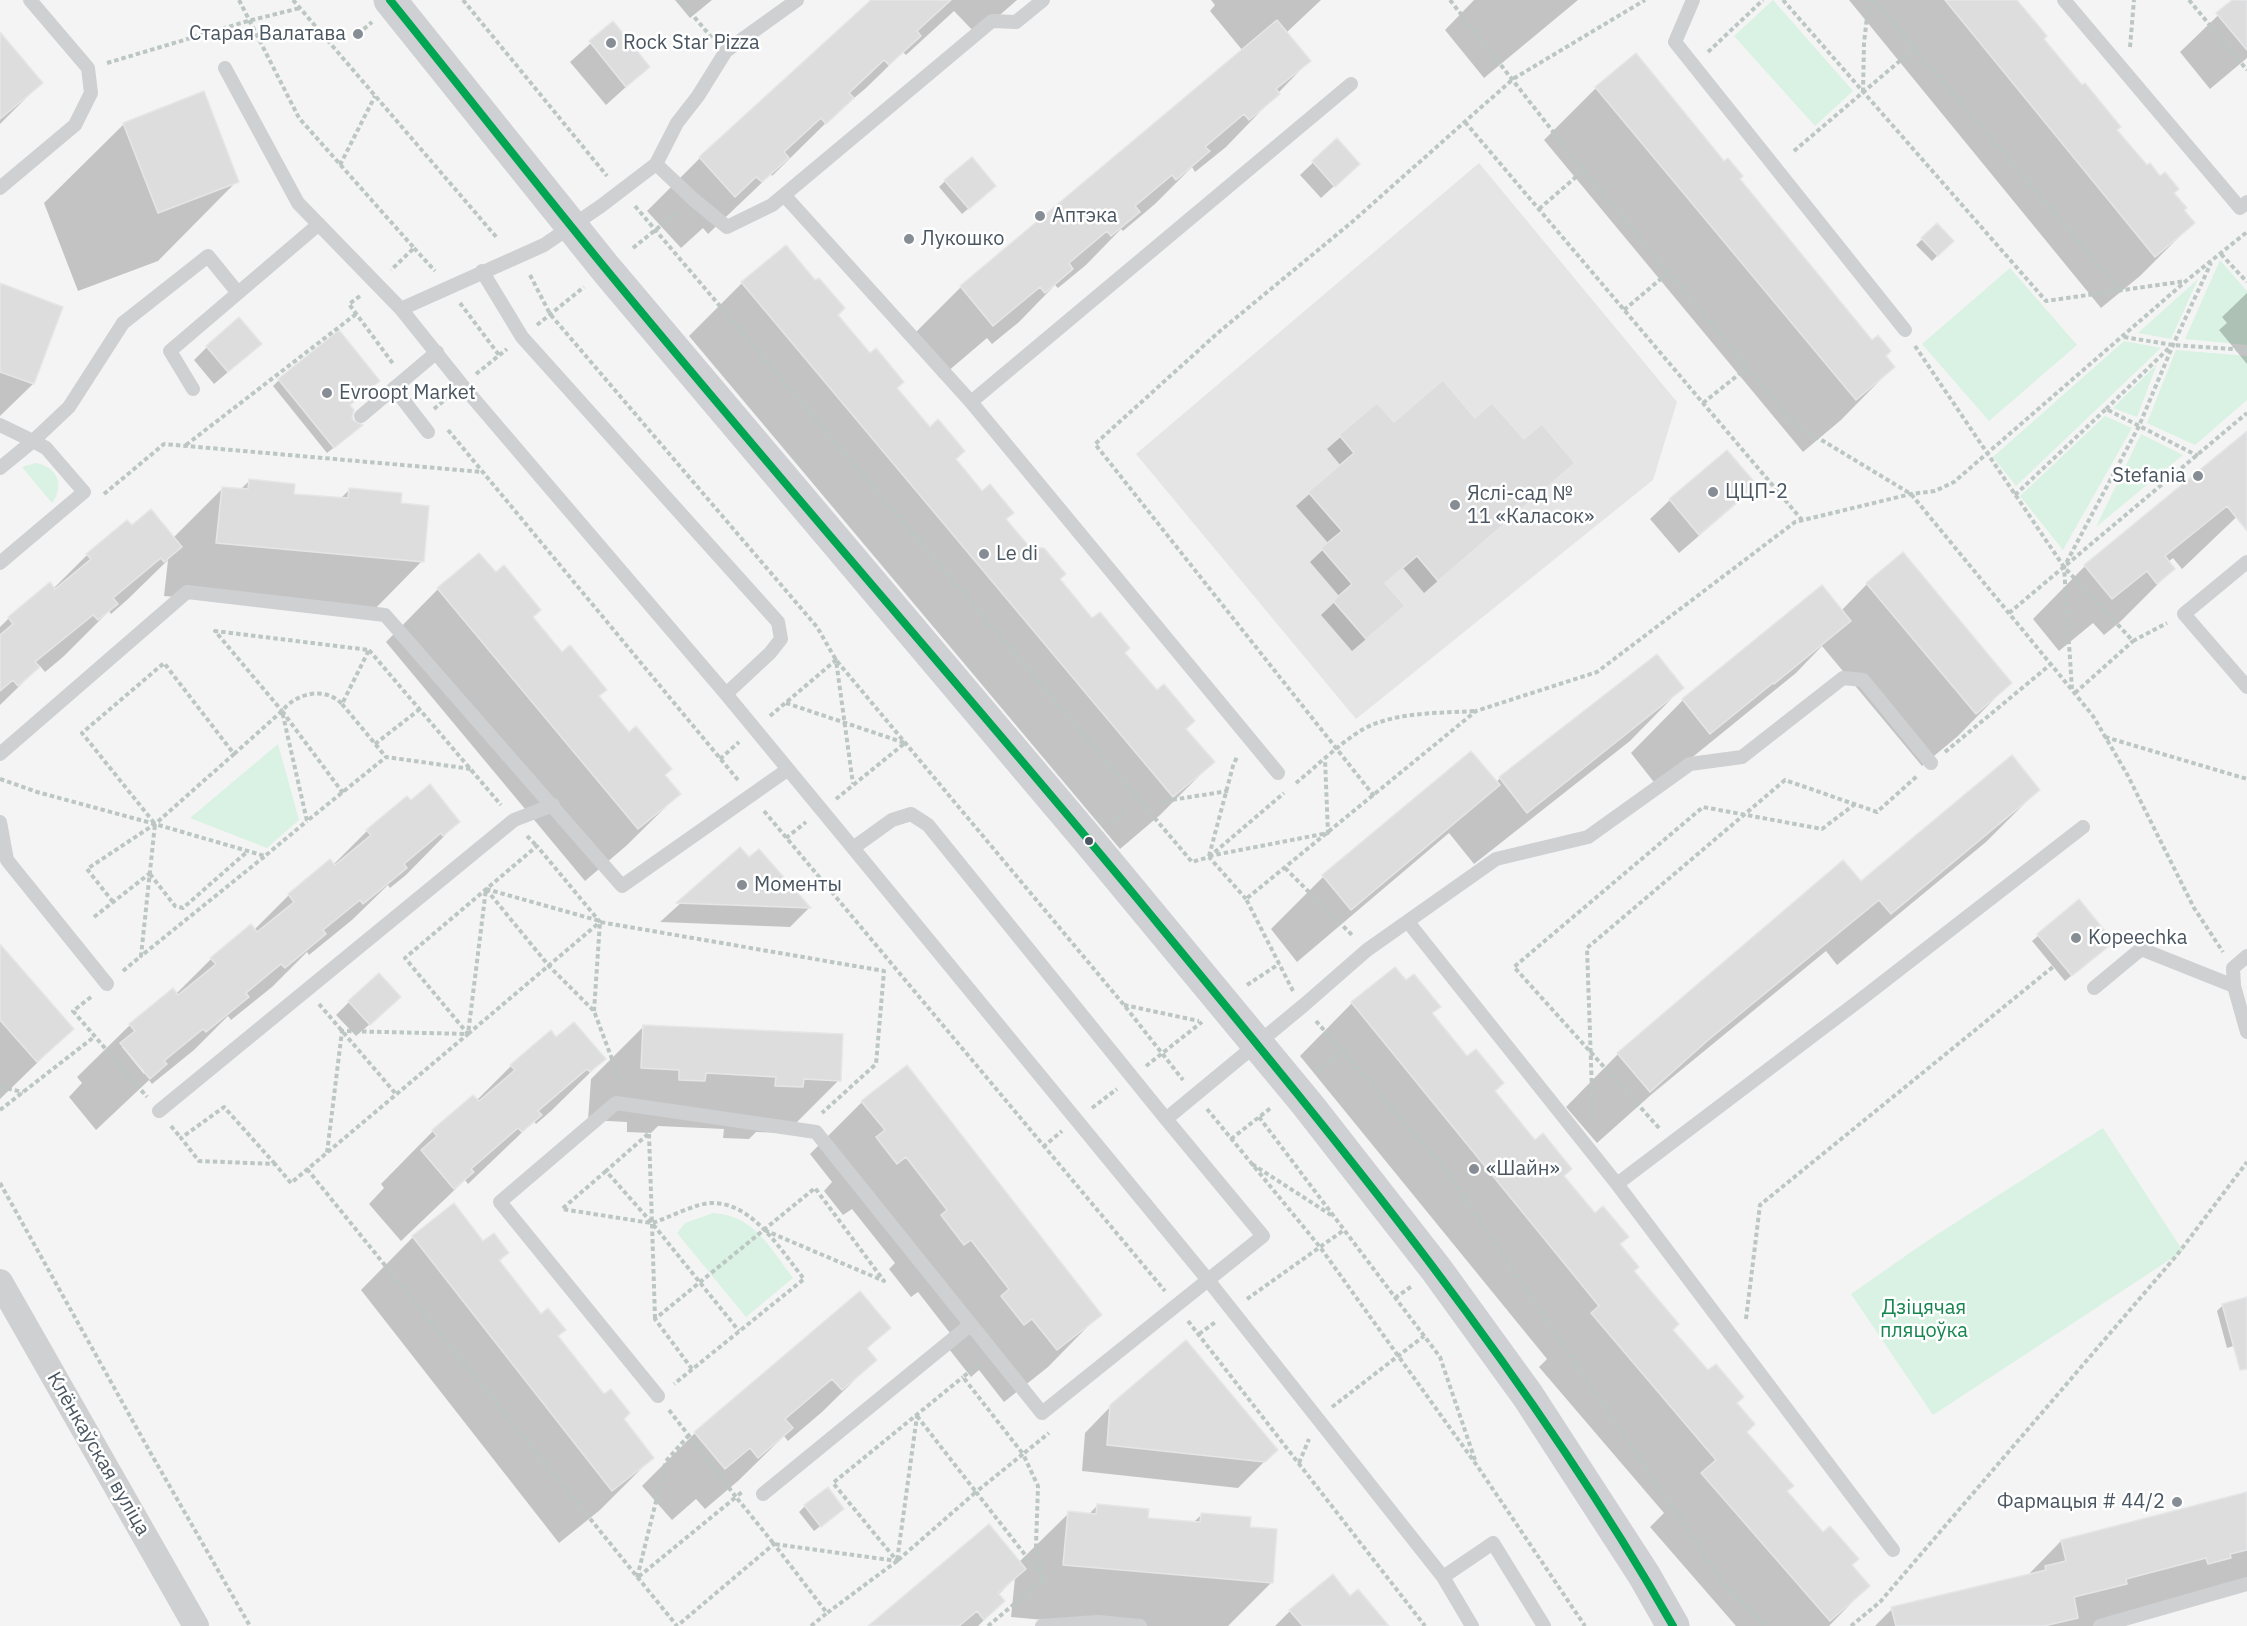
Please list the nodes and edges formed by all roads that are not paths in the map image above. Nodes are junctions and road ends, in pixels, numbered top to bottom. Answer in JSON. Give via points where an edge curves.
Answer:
{"nodes":[{"id":1,"x":30,"y":0,"type":"edge"},
{"id":2,"x":390,"y":0,"type":"edge"},
{"id":3,"x":797,"y":0,"type":"edge"},
{"id":4,"x":1042,"y":0,"type":"edge"},
{"id":5,"x":1693,"y":0,"type":"edge"},
{"id":6,"x":2064,"y":0,"type":"edge"},
{"id":7,"x":225,"y":68,"type":"dead end"},
{"id":8,"x":1351,"y":84,"type":"dead end"},
{"id":9,"x":656,"y":164,"type":"junction"},
{"id":10,"x":0,"y":188,"type":"edge"},
{"id":11,"x":784,"y":195,"type":"junction"},
{"id":12,"x":2247,"y":202,"type":"edge"},
{"id":13,"x":319,"y":224,"type":"junction"},
{"id":14,"x":571,"y":226,"type":"junction"},
{"id":15,"x":482,"y":271,"type":"junction"},
{"id":16,"x":238,"y":293,"type":"junction"},
{"id":17,"x":401,"y":309,"type":"junction"},
{"id":18,"x":1905,"y":330,"type":"road end"},
{"id":19,"x":437,"y":352,"type":"junction"},
{"id":20,"x":400,"y":384,"type":"junction"},
{"id":21,"x":193,"y":389,"type":"dead end"},
{"id":22,"x":971,"y":402,"type":"junction"},
{"id":23,"x":361,"y":416,"type":"dead end"},
{"id":24,"x":0,"y":425,"type":"edge"},
{"id":25,"x":428,"y":432,"type":"dead end"},
{"id":26,"x":33,"y":441,"type":"junction"},
{"id":27,"x":0,"y":468,"type":"edge"},
{"id":28,"x":2247,"y":562,"type":"edge"},
{"id":29,"x":0,"y":563,"type":"edge"},
{"id":30,"x":2247,"y":687,"type":"edge"},
{"id":31,"x":726,"y":694,"type":"junction"},
{"id":32,"x":0,"y":754,"type":"edge"},
{"id":33,"x":1931,"y":763,"type":"road end"},
{"id":34,"x":787,"y":770,"type":"junction"},
{"id":35,"x":1278,"y":773,"type":"dead end"},
{"id":36,"x":553,"y":805,"type":"junction"},
{"id":37,"x":0,"y":822,"type":"edge"},
{"id":38,"x":2084,"y":827,"type":"dead end"},
{"id":39,"x":853,"y":848,"type":"junction"},
{"id":40,"x":1408,"y":922,"type":"junction"},
{"id":41,"x":2247,"y":956,"type":"edge"},
{"id":42,"x":107,"y":984,"type":"road end"},
{"id":43,"x":2234,"y":986,"type":"junction"},
{"id":44,"x":2094,"y":988,"type":"dead end"},
{"id":45,"x":2247,"y":1032,"type":"edge"},
{"id":46,"x":1256,"y":1043,"type":"junction"},
{"id":47,"x":159,"y":1111,"type":"road end"},
{"id":48,"x":1166,"y":1119,"type":"junction"},
{"id":49,"x":1617,"y":1184,"type":"junction"},
{"id":50,"x":1208,"y":1280,"type":"junction"},
{"id":51,"x":0,"y":1282,"type":"edge"},
{"id":52,"x":970,"y":1325,"type":"junction"},
{"id":53,"x":658,"y":1396,"type":"road end"},
{"id":54,"x":763,"y":1494,"type":"dead end"},
{"id":55,"x":1893,"y":1550,"type":"dead end"},
{"id":56,"x":1443,"y":1577,"type":"junction"},
{"id":57,"x":2247,"y":1584,"type":"edge"},
{"id":58,"x":196,"y":1626,"type":"edge"},
{"id":59,"x":1042,"y":1626,"type":"edge"},
{"id":60,"x":1140,"y":1626,"type":"edge"},
{"id":61,"x":1472,"y":1626,"type":"edge"},
{"id":62,"x":1544,"y":1626,"type":"edge"},
{"id":63,"x":1673,"y":1626,"type":"edge"},
{"id":64,"x":2100,"y":1626,"type":"edge"}],
"edges":[{"from":1,"to":10,"type":"lane","via":[[88,68],[91,93],[75,125]]},
{"from":2,"to":14,"type":"main road"},
{"from":3,"to":9,"type":"lane","via":[[726,51],[677,123]]},
{"from":4,"to":11,"type":"lane","via":[[1016,22],[992,21]]},
{"from":5,"to":18,"type":"lane","via":[[1676,42]]},
{"from":6,"to":12,"type":"lane","via":[[2240,208]]},
{"from":7,"to":13,"type":"lane","via":[[298,203]]},
{"from":8,"to":22,"type":"lane"},
{"from":9,"to":11,"type":"lane","via":[[727,227]]},
{"from":9,"to":14,"type":"lane"},
{"from":11,"to":22,"type":"lane"},
{"from":13,"to":16,"type":"lane"},
{"from":13,"to":17,"type":"lane"},
{"from":14,"to":15,"type":"lane","via":[[544,245]]},
{"from":14,"to":46,"type":"main road"},
{"from":15,"to":17,"type":"lane"},
{"from":15,"to":31,"type":"lane","via":[[522,337],[778,622],[781,639]]},
{"from":16,"to":21,"type":"lane","via":[[170,351]]},
{"from":16,"to":26,"type":"lane","via":[[208,256],[123,322],[69,407]]},
{"from":17,"to":19,"type":"lane"},
{"from":19,"to":20,"type":"lane"},
{"from":19,"to":31,"type":"lane"},
{"from":20,"to":23,"type":"lane"},
{"from":20,"to":25,"type":"lane"},
{"from":22,"to":35,"type":"lane"},
{"from":24,"to":26,"type":"lane"},
{"from":26,"to":27,"type":"lane"},
{"from":26,"to":29,"type":"lane","via":[[46,448],[84,492]]},
{"from":28,"to":30,"type":"lane","via":[[2184,614]]},
{"from":31,"to":34,"type":"lane"},
{"from":32,"to":36,"type":"lane","via":[[187,592],[385,615]]},
{"from":33,"to":40,"type":"lane","via":[[1863,680],[1843,678],[1742,757],[1690,764],[1588,837],[1496,860]]},
{"from":34,"to":36,"type":"lane","via":[[622,886]]},
{"from":34,"to":39,"type":"lane"},
{"from":36,"to":47,"type":"lane","via":[[514,820]]},
{"from":37,"to":42,"type":"lane","via":[[7,860]]},
{"from":38,"to":49,"type":"lane"},
{"from":39,"to":48,"type":"lane","via":[[892,820],[911,814],[928,825]]},
{"from":39,"to":50,"type":"lane"},
{"from":40,"to":46,"type":"lane","via":[[1367,950]]},
{"from":40,"to":49,"type":"lane"},
{"from":41,"to":43,"type":"lane","via":[[2233,968]]},
{"from":43,"to":44,"type":"lane","via":[[2141,949]]},
{"from":43,"to":45,"type":"lane"},
{"from":46,"to":48,"type":"lane"},
{"from":46,"to":63,"type":"main road","via":[[1436,1269],[1528,1396]]},
{"from":48,"to":50,"type":"lane","via":[[1263,1236]]},
{"from":49,"to":55,"type":"lane"},
{"from":50,"to":52,"type":"lane","via":[[1042,1413]]},
{"from":50,"to":56,"type":"lane"},
{"from":51,"to":58,"type":"street","name":"Клёнкаўская вуліца"},
{"from":52,"to":53,"type":"lane","via":[[816,1132],[616,1103],[500,1202]]},
{"from":52,"to":54,"type":"lane"},
{"from":56,"to":61,"type":"lane"},
{"from":56,"to":62,"type":"lane","via":[[1493,1543]]},
{"from":57,"to":64,"type":"lane"},
{"from":59,"to":60,"type":"lane","via":[[1098,1622]]}]}
